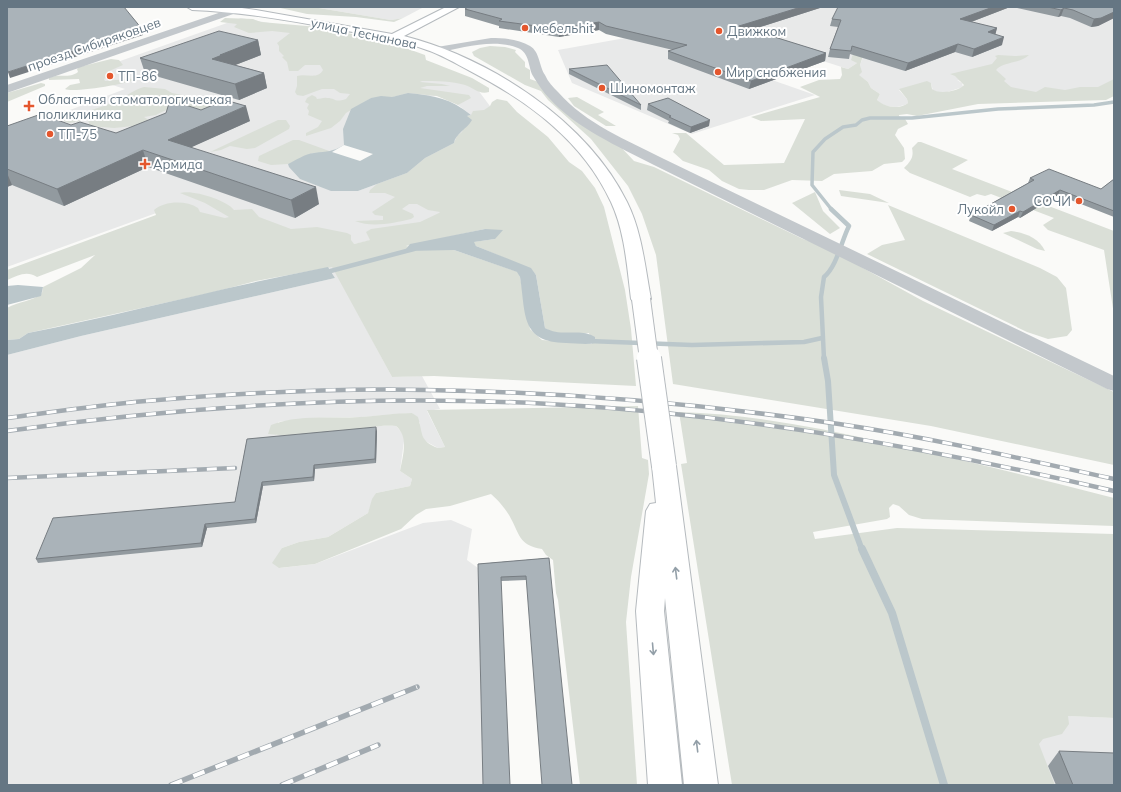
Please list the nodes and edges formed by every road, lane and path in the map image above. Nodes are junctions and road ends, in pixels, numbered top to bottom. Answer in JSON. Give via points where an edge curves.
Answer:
{"nodes":[{"id":1,"x":192,"y":7,"type":"edge"},
{"id":2,"x":454,"y":7,"type":"edge"},
{"id":3,"x":221,"y":8,"type":"edge"},
{"id":4,"x":236,"y":10,"type":"junction"},
{"id":5,"x":394,"y":37,"type":"junction"},
{"id":6,"x":437,"y":50,"type":"junction"},
{"id":7,"x":7,"y":89,"type":"edge"},
{"id":8,"x":1114,"y":384,"type":"edge"},
{"id":9,"x":664,"y":466,"type":"junction"},
{"id":10,"x":665,"y":785,"type":"edge"},
{"id":11,"x":701,"y":785,"type":"edge"}],
"edges":[{"from":1,"to":3,"type":"main road"},
{"from":2,"to":5,"type":"main road"},
{"from":3,"to":4,"type":"main road","name":"улица Теснанова"},
{"from":4,"to":5,"type":"main road","name":"улица Теснанова"},
{"from":4,"to":7,"type":"street","name":"проезд Сибиряковцев"},
{"from":5,"to":6,"type":"main road","name":"улица Теснанова"},
{"from":6,"to":8,"type":"street","via":[[486,42],[523,47],[532,54],[537,72],[554,97],[578,117],[659,162]]},
{"from":6,"to":9,"type":"main road","name":"улица Теснанова","bridge":true,"via":[[496,79],[562,126],[594,161],[620,204],[631,239]]},
{"from":9,"to":10,"type":"main road","one_way":true,"via":[[650,611]]},
{"from":11,"to":9,"type":"main road","one_way":true}]}
